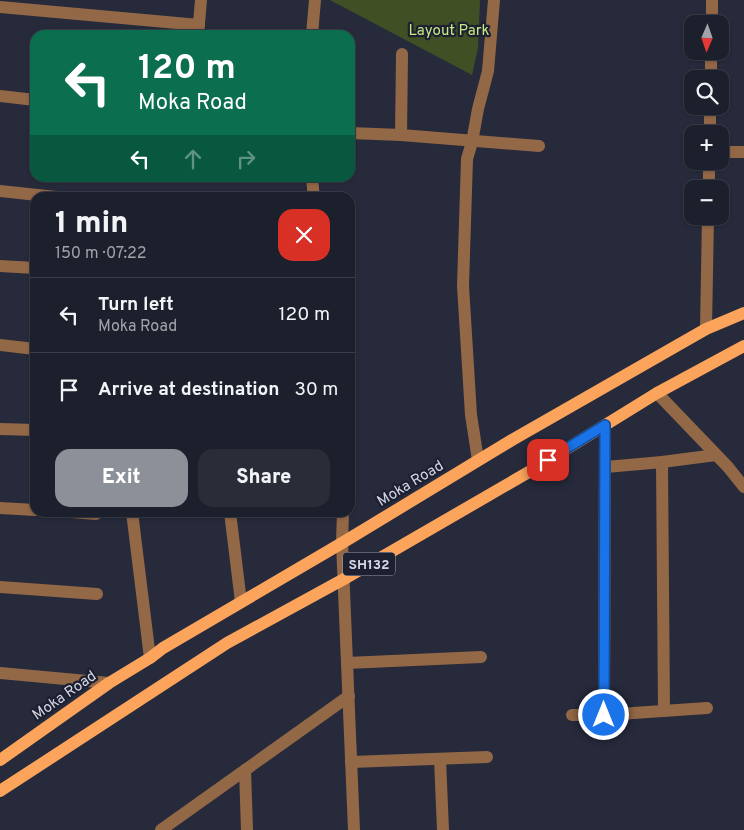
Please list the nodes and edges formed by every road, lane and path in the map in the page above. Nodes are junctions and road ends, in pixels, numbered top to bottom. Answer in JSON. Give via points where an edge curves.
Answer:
{"nodes":[{"id":1,"x":202,"y":0,"type":"edge"},
{"id":2,"x":315,"y":0,"type":"edge"},
{"id":3,"x":494,"y":0,"type":"edge"},
{"id":4,"x":712,"y":0,"type":"edge"},
{"id":5,"x":0,"y":7,"type":"edge"},
{"id":6,"x":712,"y":15,"type":"edge"},
{"id":7,"x":198,"y":30,"type":"edge"},
{"id":8,"x":312,"y":30,"type":"edge"},
{"id":9,"x":402,"y":54,"type":"dead end"},
{"id":10,"x":0,"y":96,"type":"edge"},
{"id":11,"x":30,"y":99,"type":"edge"},
{"id":12,"x":355,"y":133,"type":"edge"},
{"id":13,"x":401,"y":135,"type":"junction"},
{"id":14,"x":472,"y":142,"type":"junction"},
{"id":15,"x":538,"y":146,"type":"dead end"},
{"id":16,"x":729,"y":152,"type":"edge"},
{"id":17,"x":744,"y":152,"type":"edge"},
{"id":18,"x":0,"y":191,"type":"edge"},
{"id":19,"x":30,"y":194,"type":"edge"},
{"id":20,"x":708,"y":225,"type":"edge"},
{"id":21,"x":0,"y":266,"type":"edge"},
{"id":22,"x":30,"y":268,"type":"edge"},
{"id":23,"x":744,"y":313,"type":"edge"},
{"id":24,"x":706,"y":329,"type":"junction"},
{"id":25,"x":0,"y":345,"type":"edge"},
{"id":26,"x":744,"y":346,"type":"edge"},
{"id":27,"x":30,"y":348,"type":"edge"},
{"id":28,"x":657,"y":393,"type":"junction"},
{"id":29,"x":605,"y":425,"type":"junction"},
{"id":30,"x":0,"y":429,"type":"edge"},
{"id":31,"x":30,"y":430,"type":"edge"},
{"id":32,"x":716,"y":455,"type":"junction"},
{"id":33,"x":478,"y":460,"type":"junction"},
{"id":34,"x":662,"y":462,"type":"junction"},
{"id":35,"x":606,"y":467,"type":"junction"},
{"id":36,"x":744,"y":487,"type":"edge"},
{"id":37,"x":0,"y":508,"type":"edge"},
{"id":38,"x":30,"y":510,"type":"edge"},
{"id":39,"x":133,"y":517,"type":"edge"},
{"id":40,"x":231,"y":517,"type":"edge"},
{"id":41,"x":343,"y":517,"type":"edge"},
{"id":42,"x":342,"y":543,"type":"junction"},
{"id":43,"x":344,"y":579,"type":"junction"},
{"id":44,"x":0,"y":587,"type":"edge"},
{"id":45,"x":97,"y":594,"type":"dead end"},
{"id":46,"x":241,"y":602,"type":"junction"},
{"id":47,"x":481,"y":657,"type":"dead end"},
{"id":48,"x":150,"y":658,"type":"junction"},
{"id":49,"x":347,"y":663,"type":"junction"},
{"id":50,"x":0,"y":673,"type":"edge"},
{"id":51,"x":109,"y":683,"type":"junction"},
{"id":52,"x":349,"y":696,"type":"junction"},
{"id":53,"x":707,"y":708,"type":"dead end"},
{"id":54,"x":664,"y":711,"type":"junction"},
{"id":55,"x":572,"y":715,"type":"dead end"},
{"id":56,"x":604,"y":715,"type":"junction"},
{"id":57,"x":487,"y":757,"type":"dead end"},
{"id":58,"x":440,"y":759,"type":"junction"},
{"id":59,"x":0,"y":760,"type":"edge"},
{"id":60,"x":351,"y":762,"type":"junction"},
{"id":61,"x":245,"y":770,"type":"junction"},
{"id":62,"x":0,"y":791,"type":"edge"},
{"id":63,"x":161,"y":830,"type":"edge"},
{"id":64,"x":247,"y":830,"type":"edge"},
{"id":65,"x":354,"y":830,"type":"edge"},
{"id":66,"x":443,"y":830,"type":"edge"}],
"edges":[{"from":1,"to":7,"type":"street"},
{"from":2,"to":8,"type":"street"},
{"from":3,"to":14,"type":"street","via":[[488,71]]},
{"from":4,"to":6,"type":"street"},
{"from":5,"to":7,"type":"street"},
{"from":9,"to":13,"type":"street"},
{"from":10,"to":11,"type":"street"},
{"from":12,"to":13,"type":"street"},
{"from":13,"to":14,"type":"street"},
{"from":14,"to":15,"type":"street"},
{"from":14,"to":33,"type":"street","via":[[467,159],[463,286],[471,415]]},
{"from":16,"to":17,"type":"street"},
{"from":18,"to":19,"type":"street"},
{"from":20,"to":24,"type":"street"},
{"from":21,"to":22,"type":"street"},
{"from":23,"to":24,"type":"main road","name":"Moka Road","number":"SH132"},
{"from":24,"to":33,"type":"main road","name":"Moka Road","number":"SH132"},
{"from":25,"to":27,"type":"street"},
{"from":26,"to":28,"type":"main road","number":"SH132"},
{"from":28,"to":29,"type":"main road","number":"SH132"},
{"from":28,"to":32,"type":"street"},
{"from":29,"to":35,"type":"street"},
{"from":29,"to":43,"type":"main road","number":"SH132"},
{"from":30,"to":31,"type":"street"},
{"from":32,"to":34,"type":"street"},
{"from":32,"to":36,"type":"street"},
{"from":33,"to":42,"type":"main road","name":"Moka Road","number":"SH132"},
{"from":34,"to":35,"type":"street"},
{"from":34,"to":54,"type":"street"},
{"from":35,"to":56,"type":"street"},
{"from":37,"to":38,"type":"street"},
{"from":39,"to":48,"type":"street"},
{"from":40,"to":46,"type":"street"},
{"from":41,"to":42,"type":"street"},
{"from":42,"to":43,"type":"street"},
{"from":42,"to":46,"type":"main road","name":"Moka Road","number":"SH132"},
{"from":43,"to":49,"type":"street"},
{"from":43,"to":62,"type":"main road","number":"SH132","via":[[227,643]]},
{"from":44,"to":45,"type":"street"},
{"from":46,"to":48,"type":"main road","name":"Moka Road","number":"SH132"},
{"from":47,"to":49,"type":"street"},
{"from":48,"to":51,"type":"main road","name":"Moka Road","number":"SH132"},
{"from":49,"to":52,"type":"street"},
{"from":50,"to":51,"type":"street"},
{"from":51,"to":59,"type":"main road","name":"Moka Road","number":"SH132"},
{"from":52,"to":60,"type":"street"},
{"from":52,"to":61,"type":"street"},
{"from":53,"to":54,"type":"street"},
{"from":54,"to":56,"type":"street"},
{"from":55,"to":56,"type":"street"},
{"from":57,"to":58,"type":"street"},
{"from":58,"to":60,"type":"street"},
{"from":58,"to":66,"type":"street"},
{"from":60,"to":65,"type":"street"},
{"from":61,"to":63,"type":"street"},
{"from":61,"to":64,"type":"street"}]}
